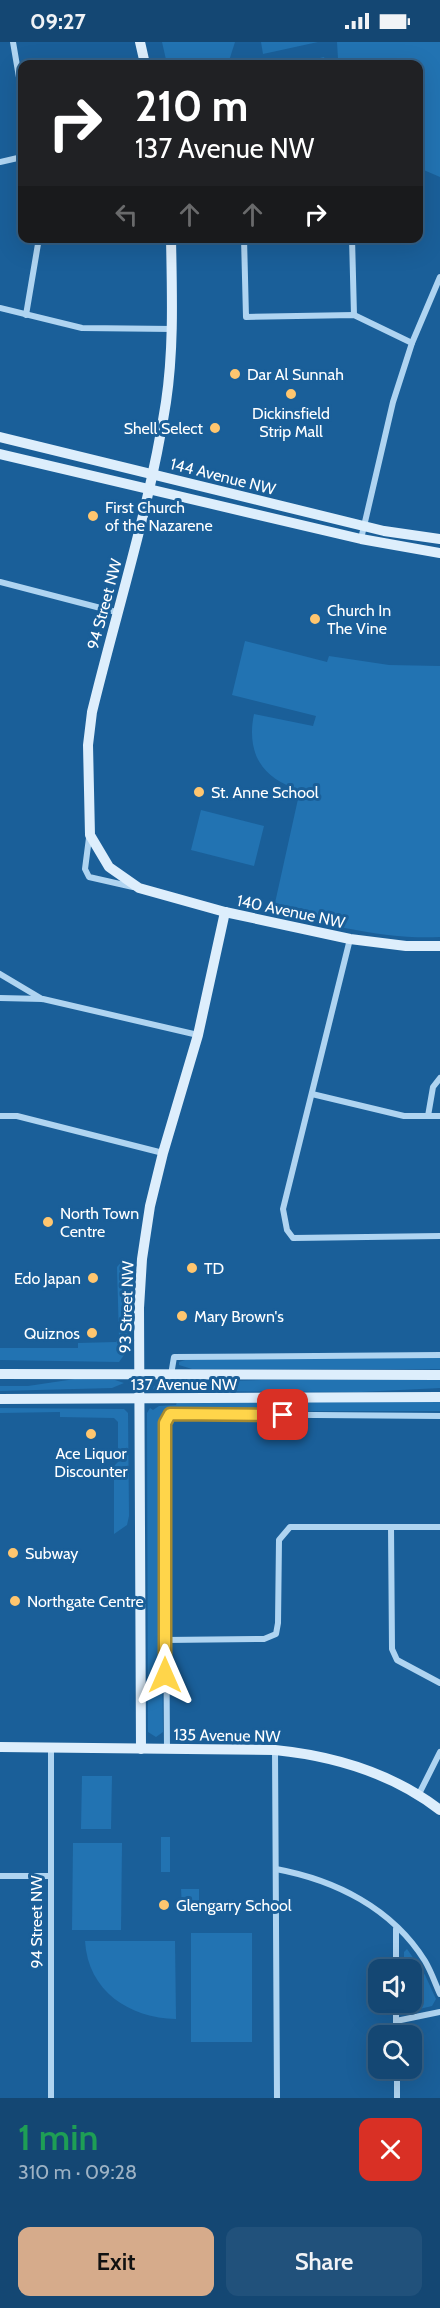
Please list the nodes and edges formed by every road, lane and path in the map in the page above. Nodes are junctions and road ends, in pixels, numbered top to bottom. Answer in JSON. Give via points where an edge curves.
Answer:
{"nodes":[{"id":1,"x":13,"y":42,"type":"edge"},
{"id":2,"x":140,"y":42,"type":"edge"},
{"id":3,"x":144,"y":60,"type":"edge"},
{"id":4,"x":18,"y":71,"type":"edge"},
{"id":5,"x":18,"y":158,"type":"edge"},
{"id":6,"x":0,"y":162,"type":"edge"},
{"id":7,"x":38,"y":243,"type":"edge"},
{"id":8,"x":171,"y":243,"type":"edge"},
{"id":9,"x":244,"y":243,"type":"edge"},
{"id":10,"x":352,"y":243,"type":"edge"},
{"id":11,"x":440,"y":277,"type":"edge"},
{"id":12,"x":0,"y":308,"type":"edge"},
{"id":13,"x":26,"y":315,"type":"junction"},
{"id":14,"x":354,"y":315,"type":"junction"},
{"id":15,"x":173,"y":329,"type":"junction"},
{"id":16,"x":412,"y":343,"type":"junction"},
{"id":17,"x":0,"y":437,"type":"edge"},
{"id":18,"x":0,"y":454,"type":"edge"},
{"id":19,"x":153,"y":473,"type":"junction"},
{"id":20,"x":148,"y":491,"type":"junction"},
{"id":21,"x":364,"y":526,"type":"junction"},
{"id":22,"x":361,"y":539,"type":"junction"},
{"id":23,"x":440,"y":539,"type":"edge"},
{"id":24,"x":440,"y":553,"type":"edge"},
{"id":25,"x":0,"y":582,"type":"edge"},
{"id":26,"x":116,"y":612,"type":"junction"},
{"id":27,"x":90,"y":835,"type":"junction"},
{"id":28,"x":139,"y":888,"type":"junction"},
{"id":29,"x":225,"y":912,"type":"junction"},
{"id":30,"x":350,"y":939,"type":"junction"},
{"id":31,"x":440,"y":946,"type":"edge"},
{"id":32,"x":0,"y":974,"type":"edge"},
{"id":33,"x":0,"y":998,"type":"edge"},
{"id":34,"x":43,"y":999,"type":"junction"},
{"id":35,"x":198,"y":1035,"type":"junction"},
{"id":36,"x":440,"y":1078,"type":"edge"},
{"id":37,"x":312,"y":1094,"type":"junction"},
{"id":38,"x":0,"y":1116,"type":"edge"},
{"id":39,"x":429,"y":1116,"type":"junction"},
{"id":40,"x":440,"y":1116,"type":"edge"},
{"id":41,"x":163,"y":1153,"type":"junction"},
{"id":42,"x":440,"y":1236,"type":"edge"},
{"id":43,"x":440,"y":1355,"type":"edge"},
{"id":44,"x":0,"y":1374,"type":"edge"},
{"id":45,"x":55,"y":1374,"type":"junction"},
{"id":46,"x":139,"y":1374,"type":"junction"},
{"id":47,"x":171,"y":1375,"type":"junction"},
{"id":48,"x":440,"y":1375,"type":"edge"},
{"id":49,"x":0,"y":1380,"type":"edge"},
{"id":50,"x":440,"y":1397,"type":"edge"},
{"id":51,"x":0,"y":1398,"type":"edge"},
{"id":52,"x":139,"y":1399,"type":"junction"},
{"id":53,"x":440,"y":1416,"type":"edge"},
{"id":54,"x":391,"y":1527,"type":"junction"},
{"id":55,"x":440,"y":1527,"type":"edge"},
{"id":56,"x":165,"y":1640,"type":"junction"},
{"id":57,"x":440,"y":1683,"type":"edge"},
{"id":58,"x":0,"y":1747,"type":"edge"},
{"id":59,"x":51,"y":1747,"type":"junction"},
{"id":60,"x":141,"y":1749,"type":"junction"},
{"id":61,"x":167,"y":1749,"type":"junction"},
{"id":62,"x":274,"y":1750,"type":"junction"},
{"id":63,"x":440,"y":1752,"type":"edge"},
{"id":64,"x":419,"y":1794,"type":"junction"},
{"id":65,"x":440,"y":1810,"type":"edge"},
{"id":66,"x":276,"y":1869,"type":"junction"},
{"id":67,"x":0,"y":1876,"type":"edge"},
{"id":68,"x":51,"y":1876,"type":"junction"},
{"id":69,"x":396,"y":1928,"type":"junction"},
{"id":70,"x":396,"y":1959,"type":"edge"},
{"id":71,"x":440,"y":1994,"type":"edge"},
{"id":72,"x":440,"y":2012,"type":"edge"},
{"id":73,"x":396,"y":2013,"type":"edge"},
{"id":74,"x":396,"y":2021,"type":"junction"},
{"id":75,"x":396,"y":2025,"type":"edge"},
{"id":76,"x":397,"y":2079,"type":"edge"},
{"id":77,"x":51,"y":2098,"type":"edge"},
{"id":78,"x":277,"y":2098,"type":"edge"},
{"id":79,"x":397,"y":2098,"type":"edge"}],
"edges":[{"from":1,"to":4,"type":"street"},
{"from":2,"to":3,"type":"street"},
{"from":5,"to":6,"type":"street"},
{"from":7,"to":13,"type":"street"},
{"from":8,"to":15,"type":"street","name":"94 Street NW"},
{"from":9,"to":14,"type":"street","via":[[246,317]]},
{"from":10,"to":14,"type":"street"},
{"from":11,"to":16,"type":"street"},
{"from":12,"to":13,"type":"street"},
{"from":13,"to":15,"type":"street","via":[[82,328]]},
{"from":14,"to":16,"type":"street"},
{"from":15,"to":19,"type":"street","name":"94 Street NW"},
{"from":16,"to":21,"type":"street","via":[[393,402]]},
{"from":17,"to":19,"type":"street","name":"144 Avenue NW"},
{"from":18,"to":20,"type":"street","name":"144 Avenue NW"},
{"from":19,"to":20,"type":"street","name":"94 Street NW"},
{"from":19,"to":21,"type":"street","name":"144 Avenue NW"},
{"from":20,"to":22,"type":"street","name":"144 Avenue NW"},
{"from":20,"to":26,"type":"street","name":"94 Street NW"},
{"from":21,"to":22,"type":"street"},
{"from":21,"to":23,"type":"street","name":"144 Avenue NW"},
{"from":22,"to":24,"type":"street","name":"144 Avenue NW"},
{"from":25,"to":26,"type":"street"},
{"from":26,"to":27,"type":"street","name":"94 Street NW","via":[[90,734]]},
{"from":27,"to":28,"type":"street","via":[[109,867]]},
{"from":27,"to":28,"type":"street","name":"94 Street NW","via":[[85,869],[89,877]]},
{"from":28,"to":29,"type":"street","name":"140 Avenue NW"},
{"from":29,"to":30,"type":"street","name":"140 Avenue NW"},
{"from":29,"to":35,"type":"street","name":"93 Street NW"},
{"from":30,"to":31,"type":"street","name":"140 Avenue NW"},
{"from":30,"to":37,"type":"street"},
{"from":32,"to":34,"type":"street"},
{"from":33,"to":34,"type":"street"},
{"from":34,"to":35,"type":"street"},
{"from":35,"to":41,"type":"street","name":"93 Street NW"},
{"from":36,"to":39,"type":"street","via":[[433,1087]]},
{"from":37,"to":39,"type":"street","via":[[404,1116]]},
{"from":37,"to":42,"type":"street","via":[[283,1209],[287,1230],[293,1238]]},
{"from":38,"to":41,"type":"street","via":[[17,1116]]},
{"from":39,"to":40,"type":"street"},
{"from":41,"to":46,"type":"street","name":"93 Street NW","via":[[142,1259]]},
{"from":43,"to":47,"type":"street","name":"137 Avenue NW","via":[[174,1357]]},
{"from":44,"to":45,"type":"street","name":"137 Avenue NW"},
{"from":45,"to":46,"type":"street","name":"137 Avenue NW"},
{"from":45,"to":49,"type":"street"},
{"from":46,"to":47,"type":"street","name":"137 Avenue NW"},
{"from":46,"to":52,"type":"street","name":"93 Street NW"},
{"from":47,"to":48,"type":"street","name":"137 Avenue NW"},
{"from":50,"to":52,"type":"street","name":"137 Avenue NW"},
{"from":51,"to":52,"type":"street","name":"137 Avenue NW"},
{"from":52,"to":60,"type":"street","name":"93 Street NW"},
{"from":53,"to":56,"type":"street","name":"137 Avenue NW","via":[[170,1414],[165,1423]]},
{"from":54,"to":55,"type":"street"},
{"from":54,"to":56,"type":"street","via":[[290,1527],[279,1540],[276,1634],[264,1639]]},
{"from":54,"to":57,"type":"street","via":[[392,1649],[403,1664]]},
{"from":56,"to":61,"type":"street"},
{"from":58,"to":59,"type":"street","name":"135 Avenue NW"},
{"from":59,"to":60,"type":"street","name":"135 Avenue NW"},
{"from":59,"to":68,"type":"street","name":"94 Street NW"},
{"from":60,"to":61,"type":"street","name":"135 Avenue NW"},
{"from":61,"to":62,"type":"street","name":"135 Avenue NW"},
{"from":62,"to":64,"type":"street","name":"135 Avenue NW","via":[[351,1764]]},
{"from":62,"to":66,"type":"street"},
{"from":63,"to":64,"type":"street"},
{"from":64,"to":65,"type":"street","name":"135 Avenue NW"},
{"from":66,"to":69,"type":"street","via":[[336,1885],[374,1907]]},
{"from":66,"to":78,"type":"street"},
{"from":67,"to":68,"type":"street"},
{"from":68,"to":77,"type":"street","name":"94 Street NW"},
{"from":69,"to":70,"type":"street"},
{"from":69,"to":71,"type":"street","via":[[424,1960]]},
{"from":72,"to":74,"type":"street"},
{"from":73,"to":74,"type":"street"},
{"from":74,"to":75,"type":"street"},
{"from":76,"to":79,"type":"street"}]}
